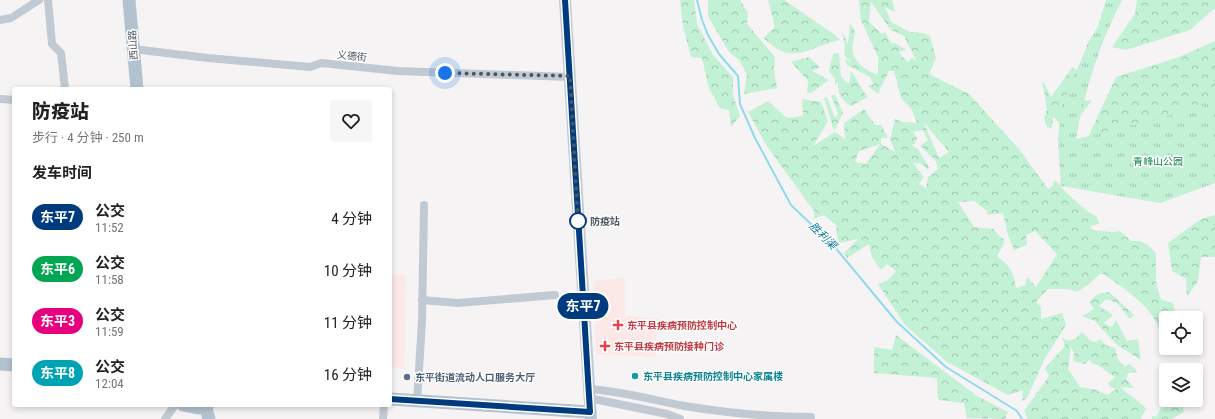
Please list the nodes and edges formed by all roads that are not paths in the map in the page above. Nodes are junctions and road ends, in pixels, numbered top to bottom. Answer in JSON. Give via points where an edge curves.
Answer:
{"nodes":[{"id":1,"x":39,"y":0,"type":"edge"},
{"id":2,"x":48,"y":0,"type":"edge"},
{"id":3,"x":129,"y":0,"type":"edge"},
{"id":4,"x":565,"y":0,"type":"edge"},
{"id":5,"x":0,"y":20,"type":"edge"},
{"id":6,"x":133,"y":50,"type":"junction"},
{"id":7,"x":570,"y":76,"type":"junction"},
{"id":8,"x":65,"y":87,"type":"edge"},
{"id":9,"x":137,"y":87,"type":"edge"},
{"id":10,"x":0,"y":99,"type":"edge"},
{"id":11,"x":12,"y":100,"type":"edge"},
{"id":12,"x":424,"y":205,"type":"dead end"},
{"id":13,"x":556,"y":295,"type":"dead end"},
{"id":14,"x":422,"y":300,"type":"junction"},
{"id":15,"x":0,"y":364,"type":"edge"},
{"id":16,"x":12,"y":364,"type":"edge"},
{"id":17,"x":589,"y":394,"type":"junction"},
{"id":18,"x":392,"y":399,"type":"edge"},
{"id":19,"x":417,"y":402,"type":"junction"},
{"id":20,"x":174,"y":407,"type":"edge"},
{"id":21,"x":384,"y":407,"type":"edge"},
{"id":22,"x":202,"y":409,"type":"edge"},
{"id":23,"x":590,"y":416,"type":"edge"},
{"id":24,"x":810,"y":416,"type":"dead end"},
{"id":25,"x":165,"y":419,"type":"edge"},
{"id":26,"x":209,"y":419,"type":"edge"},
{"id":27,"x":383,"y":419,"type":"edge"},
{"id":28,"x":680,"y":419,"type":"edge"}],
"edges":[{"from":1,"to":5,"type":"street","via":[[11,18]]},
{"from":2,"to":8,"type":"street","via":[[52,44],[61,53]]},
{"from":3,"to":6,"type":"main road","name":"西山路"},
{"from":4,"to":7,"type":"street"},
{"from":6,"to":7,"type":"street","name":"义德街","via":[[310,67],[321,63],[398,71]]},
{"from":6,"to":9,"type":"main road","name":"西山路"},
{"from":7,"to":17,"type":"street"},
{"from":10,"to":11,"type":"street"},
{"from":12,"to":14,"type":"street"},
{"from":13,"to":14,"type":"street","via":[[458,302]]},
{"from":14,"to":19,"type":"street"},
{"from":15,"to":16,"type":"main road"},
{"from":17,"to":23,"type":"street"},
{"from":17,"to":24,"type":"street","via":[[607,390],[749,416]]},
{"from":17,"to":28,"type":"street"},
{"from":18,"to":19,"type":"main road"},
{"from":19,"to":23,"type":"main road"},
{"from":20,"to":25,"type":"street"},
{"from":21,"to":27,"type":"street"},
{"from":22,"to":26,"type":"main road"}]}
